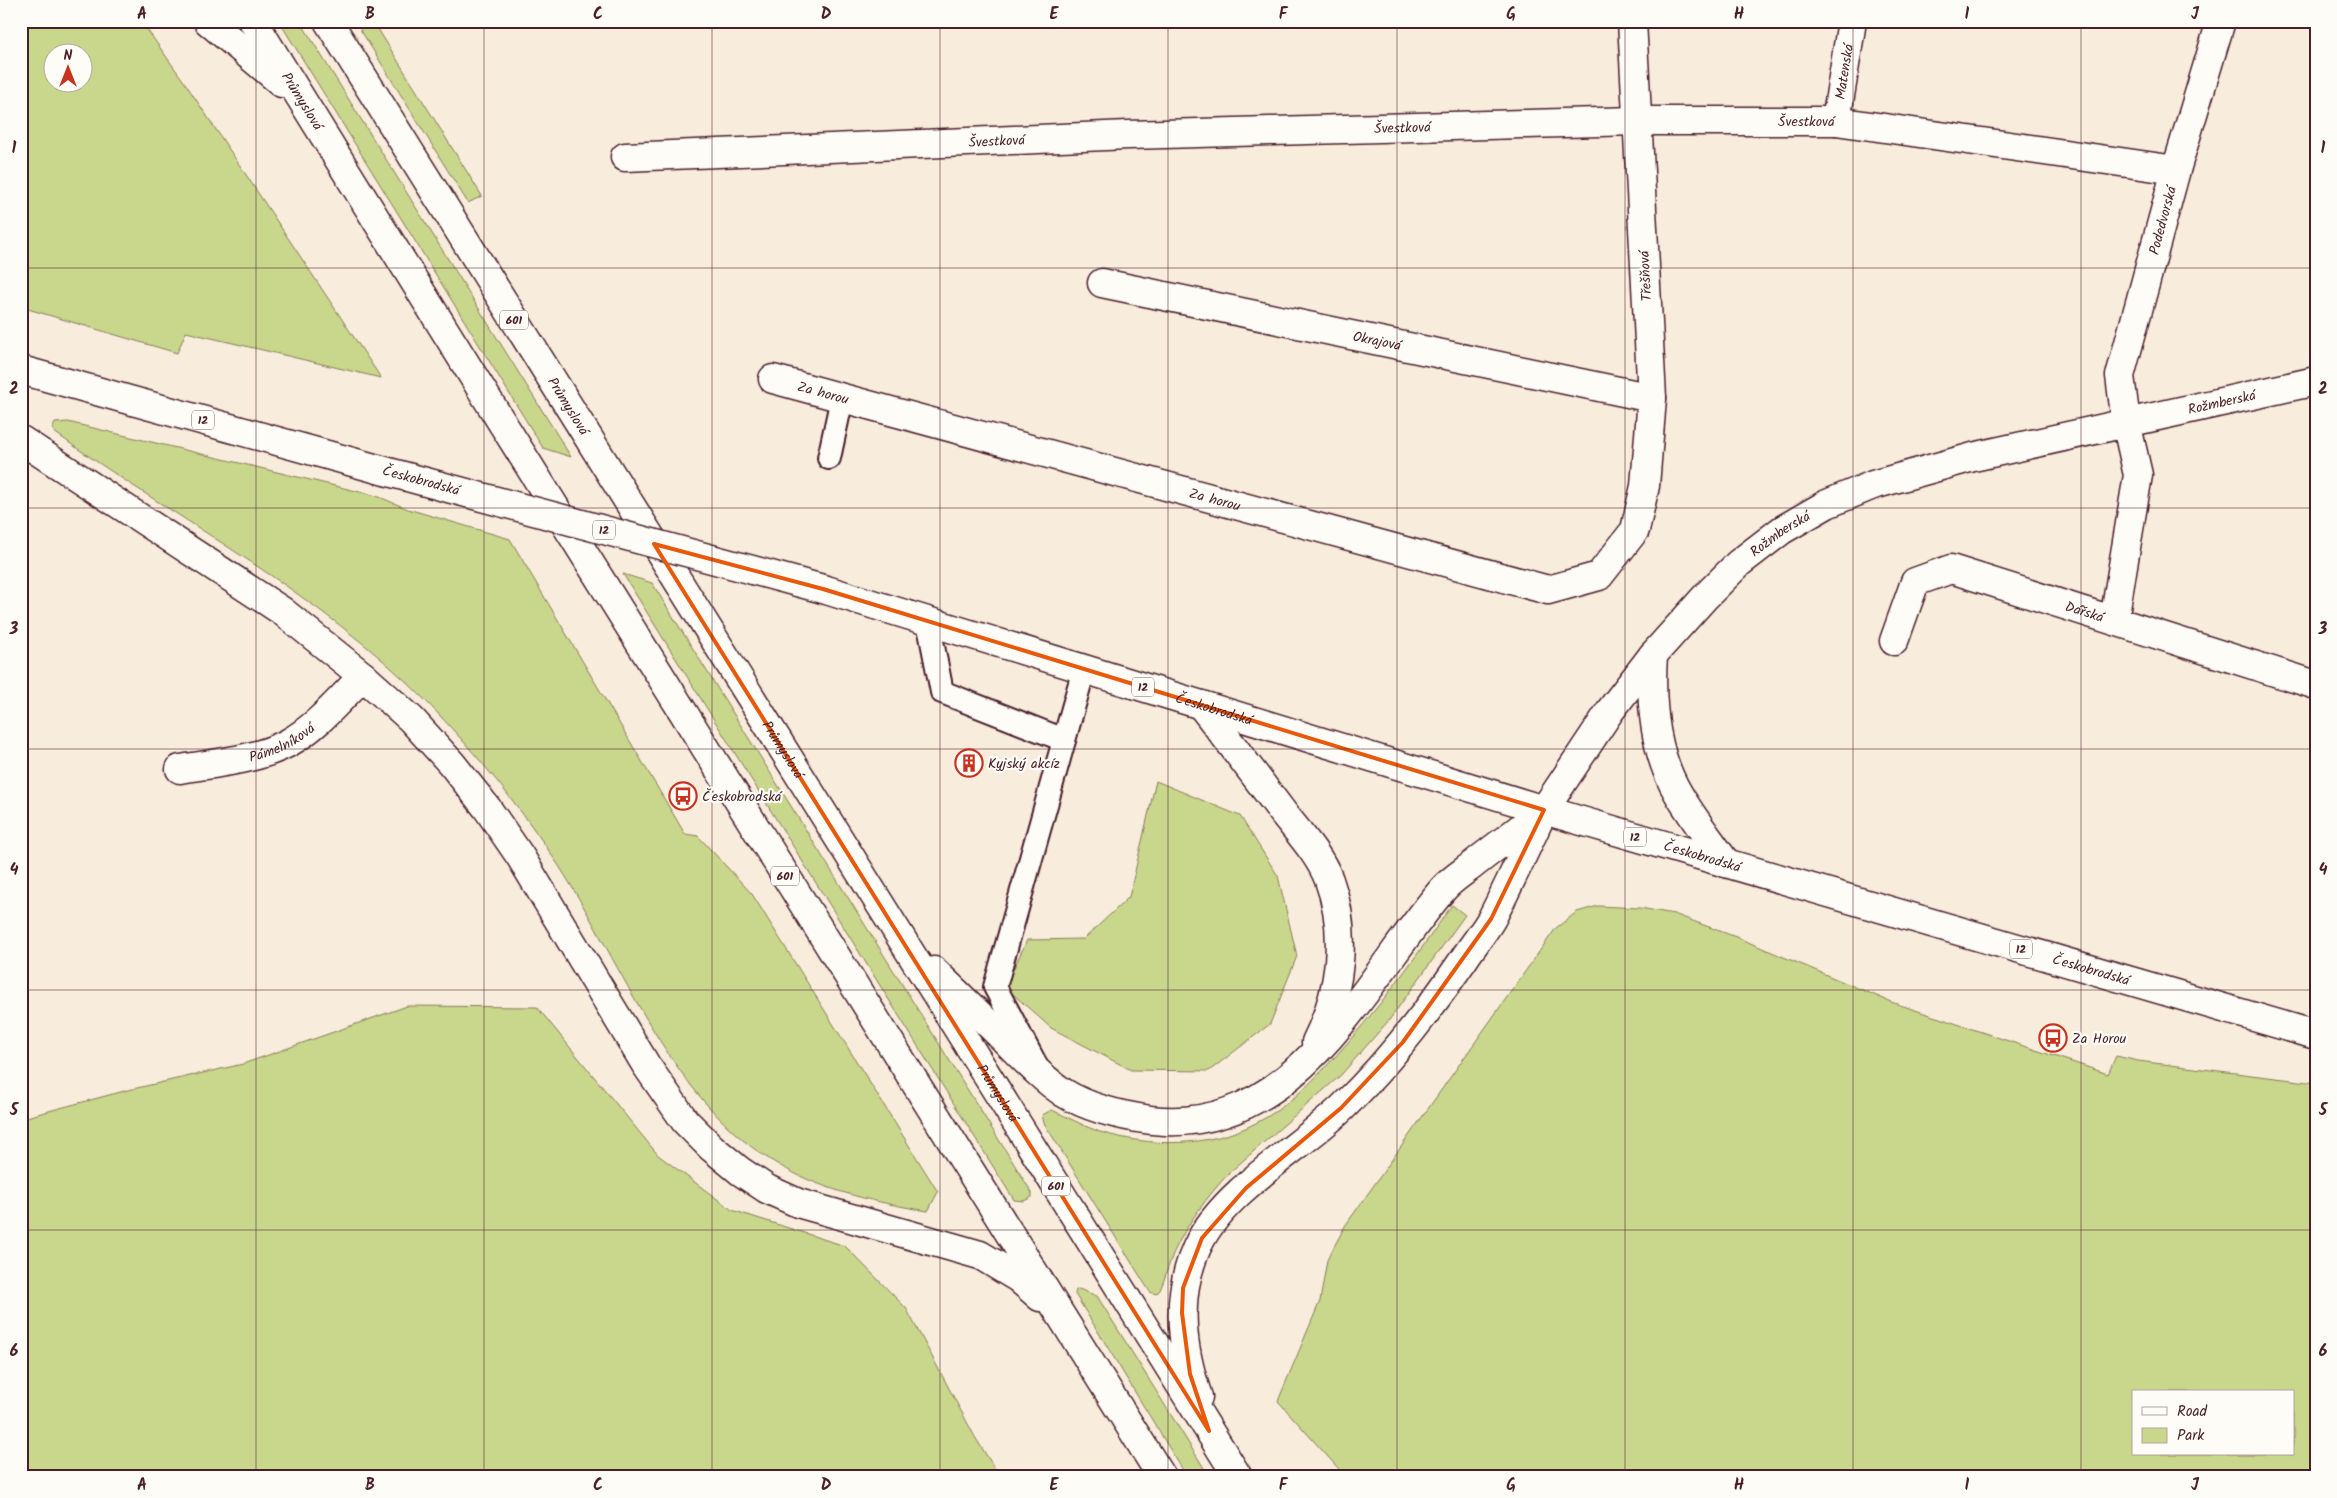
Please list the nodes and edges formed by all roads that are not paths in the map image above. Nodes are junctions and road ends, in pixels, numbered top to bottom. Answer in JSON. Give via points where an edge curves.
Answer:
{"nodes":[{"id":1,"x":208,"y":21,"type":"edge"},
{"id":2,"x":253,"y":21,"type":"edge"},
{"id":3,"x":328,"y":21,"type":"edge"},
{"id":4,"x":1632,"y":21,"type":"edge"},
{"id":5,"x":1852,"y":21,"type":"edge"},
{"id":6,"x":2221,"y":21,"type":"edge"},
{"id":7,"x":298,"y":96,"type":"junction"},
{"id":8,"x":1636,"y":121,"type":"junction"},
{"id":9,"x":1836,"y":121,"type":"junction"},
{"id":10,"x":625,"y":157,"type":"dead end"},
{"id":11,"x":2176,"y":170,"type":"junction"},
{"id":12,"x":1102,"y":284,"type":"dead end"},
{"id":13,"x":21,"y":370,"type":"edge"},
{"id":14,"x":774,"y":379,"type":"dead end"},
{"id":15,"x":2316,"y":381,"type":"edge"},
{"id":16,"x":842,"y":398,"type":"junction"},
{"id":17,"x":1652,"y":398,"type":"junction"},
{"id":18,"x":2126,"y":422,"type":"junction"},
{"id":19,"x":21,"y":440,"type":"edge"},
{"id":20,"x":829,"y":458,"type":"dead end"},
{"id":21,"x":1635,"y":530,"type":"joint"},
{"id":22,"x":2114,"y":620,"type":"junction"},
{"id":23,"x":928,"y":621,"type":"junction"},
{"id":24,"x":1894,"y":641,"type":"dead end"},
{"id":25,"x":1653,"y":655,"type":"junction"},
{"id":26,"x":1084,"y":669,"type":"junction"},
{"id":27,"x":363,"y":676,"type":"junction"},
{"id":28,"x":2316,"y":685,"type":"edge"},
{"id":29,"x":1201,"y":705,"type":"junction"},
{"id":30,"x":1064,"y":740,"type":"junction"},
{"id":31,"x":180,"y":769,"type":"dead end"},
{"id":32,"x":1544,"y":810,"type":"junction"},
{"id":33,"x":1726,"y":863,"type":"junction"},
{"id":34,"x":903,"y":940,"type":"junction"},
{"id":35,"x":2316,"y":1035,"type":"edge"},
{"id":36,"x":1296,"y":1070,"type":"junction"},
{"id":37,"x":1043,"y":1078,"type":"junction"},
{"id":38,"x":1070,"y":1330,"type":"junction"},
{"id":39,"x":1209,"y":1431,"type":"junction"},
{"id":40,"x":1162,"y":1477,"type":"edge"},
{"id":41,"x":1238,"y":1477,"type":"edge"}],
"edges":[{"from":1,"to":7,"type":"main road"},
{"from":2,"to":7,"type":"main road","name":"Průmyslová","number":"601"},
{"from":3,"to":34,"type":"main road","name":"Průmyslová","number":"601"},
{"from":4,"to":8,"type":"main road","name":"Třešňová"},
{"from":5,"to":9,"type":"main road","name":"Matenská"},
{"from":6,"to":11,"type":"main road","name":"Podedvorská"},
{"from":7,"to":38,"type":"main road","name":"Průmyslová","number":"601"},
{"from":8,"to":9,"type":"main road","name":"Švestková"},
{"from":8,"to":10,"type":"main road","name":"Švestková","via":[[1128,135]]},
{"from":8,"to":17,"type":"main road","name":"Třešňová"},
{"from":9,"to":11,"type":"main road","name":"Švestková"},
{"from":11,"to":18,"type":"main road","name":"Podedvorská","via":[[2120,376]]},
{"from":12,"to":17,"type":"main road","name":"Okrajová"},
{"from":13,"to":23,"type":"main road","name":"Českobrodská","number":"12","bridge":true,"via":[[822,589]]},
{"from":14,"to":16,"type":"main road","name":"Za horou"},
{"from":15,"to":18,"type":"main road","name":"Rožmberská"},
{"from":16,"to":20,"type":"lane"},
{"from":16,"to":21,"type":"main road","name":"Za horou","via":[[1548,590],[1599,576]]},
{"from":17,"to":21,"type":"main road","name":"Třešňová","via":[[1645,486]]},
{"from":18,"to":22,"type":"main road","via":[[2138,475]]},
{"from":18,"to":25,"type":"main road","name":"Rožmberská","via":[[1973,456],[1873,485],[1827,504],[1782,530],[1739,563]]},
{"from":19,"to":27,"type":"main road","via":[[282,611]]},
{"from":22,"to":24,"type":"main road","name":"Dářská","via":[[1951,569],[1915,582]]},
{"from":22,"to":28,"type":"main road","name":"Dářská"},
{"from":23,"to":26,"type":"main road","name":"Českobrodská","number":"12"},
{"from":23,"to":30,"type":"lane","via":[[942,692]]},
{"from":25,"to":32,"type":"main road","name":"Rožmberská","via":[[1610,711]]},
{"from":25,"to":33,"type":"main road","via":[[1652,705],[1662,757],[1678,793]]},
{"from":26,"to":29,"type":"main road","name":"Českobrodská","number":"12"},
{"from":26,"to":30,"type":"lane"},
{"from":27,"to":31,"type":"main road","name":"Pámelníková","via":[[312,725],[288,742],[258,755]]},
{"from":27,"to":38,"type":"main road","via":[[411,719],[487,808],[520,856],[646,1065],[685,1121],[712,1148],[740,1171],[798,1203],[980,1254],[1018,1278]]},
{"from":29,"to":32,"type":"main road","name":"Českobrodská","number":"12"},
{"from":29,"to":36,"type":"main road","via":[[1317,859],[1328,878],[1336,903],[1340,949],[1331,1001],[1313,1048]]},
{"from":30,"to":37,"type":"lane","via":[[995,987]]},
{"from":32,"to":33,"type":"main road","name":"Českobrodská","number":"12"},
{"from":32,"to":36,"type":"main road","via":[[1445,887],[1358,1003]]},
{"from":32,"to":39,"type":"main road","via":[[1491,919],[1403,1042],[1341,1108],[1246,1188],[1202,1238],[1186,1280],[1182,1313],[1183,1340],[1190,1374]]},
{"from":33,"to":35,"type":"main road","name":"Českobrodská","number":"12"},
{"from":34,"to":37,"type":"main road"},
{"from":34,"to":39,"type":"main road","name":"Průmyslová","number":"601"},
{"from":36,"to":37,"type":"main road","via":[[1251,1103],[1224,1114],[1192,1121],[1131,1117],[1098,1108],[1066,1094]]},
{"from":38,"to":40,"type":"main road","name":"Průmyslová","number":"601"},
{"from":39,"to":41,"type":"main road","name":"Průmyslová","number":"601"}]}
